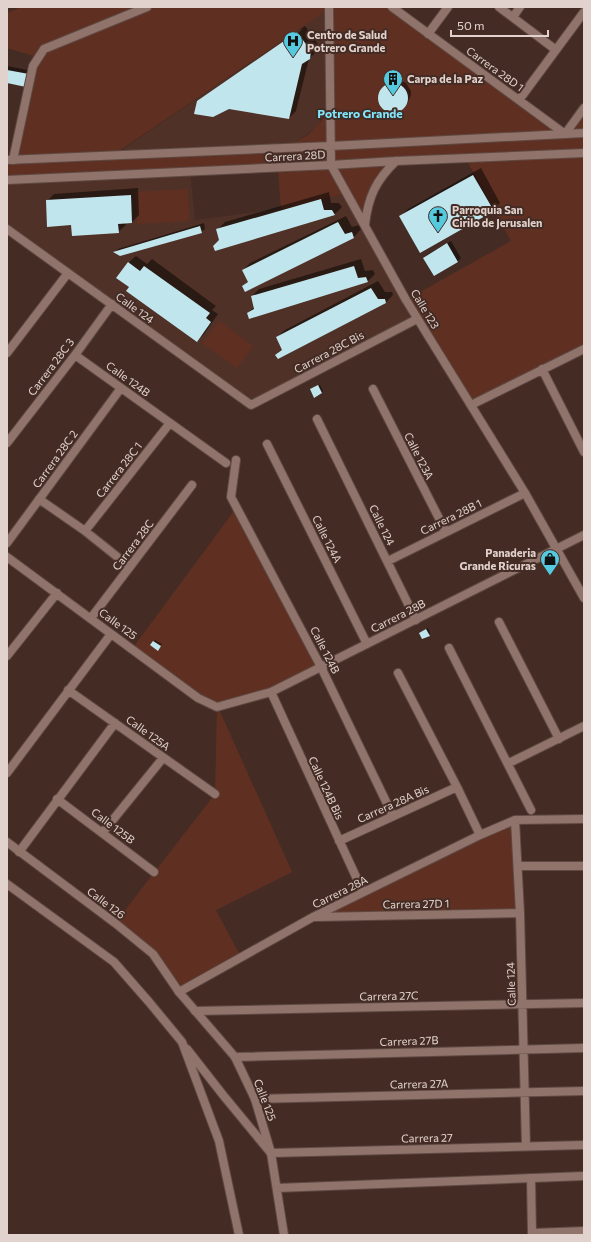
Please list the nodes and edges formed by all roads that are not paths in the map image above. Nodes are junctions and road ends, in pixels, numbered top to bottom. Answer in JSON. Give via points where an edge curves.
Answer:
{"nodes":[{"id":1,"x":147,"y":7,"type":"edge"},
{"id":2,"x":330,"y":7,"type":"edge"},
{"id":3,"x":392,"y":7,"type":"edge"},
{"id":4,"x":448,"y":7,"type":"edge"},
{"id":5,"x":499,"y":7,"type":"edge"},
{"id":6,"x":520,"y":7,"type":"edge"},
{"id":7,"x":584,"y":12,"type":"edge"},
{"id":8,"x":513,"y":17,"type":"junction"},
{"id":9,"x":428,"y":34,"type":"junction"},
{"id":10,"x":556,"y":50,"type":"junction"},
{"id":11,"x":518,"y":100,"type":"junction"},
{"id":12,"x":584,"y":108,"type":"edge"},
{"id":13,"x":584,"y":133,"type":"edge"},
{"id":14,"x":565,"y":134,"type":"junction"},
{"id":15,"x":331,"y":146,"type":"junction"},
{"id":16,"x":584,"y":153,"type":"edge"},
{"id":17,"x":10,"y":160,"type":"edge"},
{"id":18,"x":396,"y":161,"type":"junction"},
{"id":19,"x":331,"y":165,"type":"junction"},
{"id":20,"x":7,"y":180,"type":"edge"},
{"id":21,"x":364,"y":225,"type":"junction"},
{"id":22,"x":7,"y":229,"type":"edge"},
{"id":23,"x":68,"y":273,"type":"junction"},
{"id":24,"x":112,"y":304,"type":"junction"},
{"id":25,"x":417,"y":319,"type":"junction"},
{"id":26,"x":584,"y":349,"type":"edge"},
{"id":27,"x":7,"y":353,"type":"edge"},
{"id":28,"x":75,"y":355,"type":"junction"},
{"id":29,"x":542,"y":369,"type":"junction"},
{"id":30,"x":121,"y":388,"type":"junction"},
{"id":31,"x":373,"y":389,"type":"dead end"},
{"id":32,"x":251,"y":405,"type":"joint"},
{"id":33,"x":471,"y":406,"type":"junction"},
{"id":34,"x":317,"y":419,"type":"dead end"},
{"id":35,"x":170,"y":423,"type":"junction"},
{"id":36,"x":7,"y":443,"type":"edge"},
{"id":37,"x":267,"y":444,"type":"dead end"},
{"id":38,"x":584,"y":452,"type":"edge"},
{"id":39,"x":236,"y":460,"type":"dead end"},
{"id":40,"x":226,"y":463,"type":"dead end"},
{"id":41,"x":192,"y":485,"type":"dead end"},
{"id":42,"x":525,"y":493,"type":"junction"},
{"id":43,"x":39,"y":499,"type":"junction"},
{"id":44,"x":85,"y":531,"type":"junction"},
{"id":45,"x":446,"y":532,"type":"junction"},
{"id":46,"x":584,"y":535,"type":"edge"},
{"id":47,"x":7,"y":543,"type":"edge"},
{"id":48,"x":556,"y":549,"type":"junction"},
{"id":49,"x":7,"y":557,"type":"edge"},
{"id":50,"x":388,"y":561,"type":"junction"},
{"id":51,"x":130,"y":567,"type":"junction"},
{"id":52,"x":57,"y":593,"type":"junction"},
{"id":53,"x":584,"y":598,"type":"edge"},
{"id":54,"x":91,"y":618,"type":"junction"},
{"id":55,"x":416,"y":620,"type":"junction"},
{"id":56,"x":499,"y":622,"type":"dead end"},
{"id":57,"x":111,"y":634,"type":"junction"},
{"id":58,"x":367,"y":644,"type":"junction"},
{"id":59,"x":10,"y":647,"type":"edge"},
{"id":60,"x":449,"y":648,"type":"dead end"},
{"id":61,"x":7,"y":656,"type":"edge"},
{"id":62,"x":322,"y":667,"type":"junction"},
{"id":63,"x":398,"y":673,"type":"dead end"},
{"id":64,"x":68,"y":690,"type":"junction"},
{"id":65,"x":271,"y":692,"type":"junction"},
{"id":66,"x":218,"y":707,"type":"joint"},
{"id":67,"x":115,"y":723,"type":"junction"},
{"id":68,"x":584,"y":726,"type":"edge"},
{"id":69,"x":559,"y":739,"type":"junction"},
{"id":70,"x":163,"y":758,"type":"junction"},
{"id":71,"x":509,"y":763,"type":"junction"},
{"id":72,"x":7,"y":773,"type":"edge"},
{"id":73,"x":457,"y":787,"type":"junction"},
{"id":74,"x":214,"y":794,"type":"dead end"},
{"id":75,"x":57,"y":799,"type":"junction"},
{"id":76,"x":531,"y":810,"type":"dead end"},
{"id":77,"x":393,"y":816,"type":"junction"},
{"id":78,"x":584,"y":819,"type":"edge"},
{"id":79,"x":514,"y":820,"type":"junction"},
{"id":80,"x":103,"y":832,"type":"junction"},
{"id":81,"x":480,"y":835,"type":"junction"},
{"id":82,"x":339,"y":841,"type":"junction"},
{"id":83,"x":7,"y":842,"type":"edge"},
{"id":84,"x":18,"y":852,"type":"junction"},
{"id":85,"x":518,"y":866,"type":"junction"},
{"id":86,"x":584,"y":866,"type":"edge"},
{"id":87,"x":154,"y":872,"type":"dead end"},
{"id":88,"x":7,"y":884,"type":"edge"},
{"id":89,"x":363,"y":892,"type":"junction"},
{"id":90,"x":520,"y":913,"type":"junction"},
{"id":91,"x":313,"y":917,"type":"junction"},
{"id":92,"x":179,"y":992,"type":"junction"},
{"id":93,"x":584,"y":1003,"type":"edge"},
{"id":94,"x":522,"y":1004,"type":"junction"},
{"id":95,"x":195,"y":1011,"type":"junction"},
{"id":96,"x":182,"y":1042,"type":"junction"},
{"id":97,"x":584,"y":1048,"type":"edge"},
{"id":98,"x":523,"y":1049,"type":"junction"},
{"id":99,"x":235,"y":1057,"type":"junction"},
{"id":100,"x":584,"y":1091,"type":"edge"},
{"id":101,"x":525,"y":1092,"type":"junction"},
{"id":102,"x":255,"y":1099,"type":"junction"},
{"id":103,"x":584,"y":1145,"type":"edge"},
{"id":104,"x":526,"y":1146,"type":"junction"},
{"id":105,"x":271,"y":1153,"type":"junction"},
{"id":106,"x":584,"y":1176,"type":"edge"},
{"id":107,"x":531,"y":1178,"type":"junction"},
{"id":108,"x":277,"y":1188,"type":"junction"},
{"id":109,"x":584,"y":1231,"type":"edge"},
{"id":110,"x":532,"y":1234,"type":"edge"},
{"id":111,"x":238,"y":1235,"type":"edge"},
{"id":112,"x":284,"y":1235,"type":"edge"}],
"edges":[{"from":1,"to":17,"type":"street","via":[[44,49],[33,66]]},
{"from":2,"to":15,"type":"street","name":"Calle 123"},
{"from":3,"to":9,"type":"street","name":"Carrera 28D 1"},
{"from":4,"to":9,"type":"street"},
{"from":5,"to":8,"type":"street"},
{"from":6,"to":8,"type":"street"},
{"from":7,"to":10,"type":"street"},
{"from":8,"to":10,"type":"street"},
{"from":9,"to":11,"type":"street","name":"Carrera 28D 1"},
{"from":10,"to":11,"type":"street"},
{"from":11,"to":14,"type":"street","name":"Carrera 28D 1"},
{"from":12,"to":14,"type":"street"},
{"from":13,"to":14,"type":"street","name":"Carrera 28D"},
{"from":14,"to":15,"type":"street","name":"Carrera 28D"},
{"from":15,"to":17,"type":"street","name":"Carrera 28D"},
{"from":15,"to":19,"type":"street","name":"Calle 123"},
{"from":16,"to":18,"type":"street","name":"Carrera 28D"},
{"from":18,"to":19,"type":"street","name":"Carrera 28D"},
{"from":18,"to":21,"type":"street","via":[[385,171],[374,190],[366,210]]},
{"from":19,"to":20,"type":"street","name":"Carrera 28D"},
{"from":19,"to":21,"type":"street","name":"Calle 123"},
{"from":21,"to":25,"type":"street","name":"Calle 123"},
{"from":22,"to":23,"type":"street","name":"Calle 124"},
{"from":23,"to":24,"type":"street","name":"Calle 124"},
{"from":23,"to":27,"type":"street"},
{"from":24,"to":28,"type":"street","name":"Carrera 28C 3"},
{"from":24,"to":32,"type":"street","name":"Calle 124"},
{"from":25,"to":32,"type":"street","name":"Carrera 28C Bis"},
{"from":25,"to":33,"type":"street","name":"Calle 123"},
{"from":26,"to":29,"type":"street"},
{"from":28,"to":30,"type":"street","name":"Calle 124B"},
{"from":28,"to":36,"type":"street","name":"Carrera 28C 3"},
{"from":29,"to":33,"type":"street"},
{"from":29,"to":38,"type":"street"},
{"from":30,"to":35,"type":"street","name":"Calle 124B"},
{"from":30,"to":43,"type":"street","name":"Carrera 28C 2"},
{"from":31,"to":45,"type":"street","name":"Calle 123A"},
{"from":33,"to":42,"type":"street","name":"Calle 123"},
{"from":34,"to":50,"type":"street","name":"Calle 124"},
{"from":35,"to":40,"type":"street","name":"Calle 124B"},
{"from":35,"to":44,"type":"street","name":"Carrera 28C 1"},
{"from":37,"to":58,"type":"street","name":"Calle 124A"},
{"from":39,"to":62,"type":"street","name":"Calle 124B","via":[[232,497]]},
{"from":41,"to":51,"type":"street","name":"Carrera 28C"},
{"from":42,"to":45,"type":"street","name":"Carrera 28B 1"},
{"from":42,"to":48,"type":"street","name":"Calle 123"},
{"from":43,"to":44,"type":"street"},
{"from":43,"to":47,"type":"street","name":"Carrera 28C 2"},
{"from":44,"to":51,"type":"street"},
{"from":45,"to":50,"type":"street","name":"Carrera 28B 1"},
{"from":46,"to":48,"type":"street","name":"Carrera 28B"},
{"from":48,"to":53,"type":"street","name":"Calle 123"},
{"from":48,"to":55,"type":"street","name":"Carrera 28B"},
{"from":49,"to":52,"type":"street","name":"Calle 125"},
{"from":50,"to":55,"type":"street","name":"Calle 124"},
{"from":51,"to":54,"type":"street","name":"Carrera 28C"},
{"from":52,"to":54,"type":"street","name":"Calle 125"},
{"from":52,"to":59,"type":"street"},
{"from":54,"to":57,"type":"street","name":"Calle 125"},
{"from":55,"to":58,"type":"street","name":"Carrera 28B"},
{"from":56,"to":69,"type":"street"},
{"from":57,"to":64,"type":"street"},
{"from":57,"to":66,"type":"street","name":"Calle 125","via":[[198,698]]},
{"from":58,"to":62,"type":"street","name":"Carrera 28B"},
{"from":59,"to":61,"type":"street"},
{"from":60,"to":71,"type":"street"},
{"from":62,"to":65,"type":"street","name":"Carrera 28B"},
{"from":62,"to":77,"type":"street","name":"Calle 124B"},
{"from":63,"to":73,"type":"street"},
{"from":64,"to":67,"type":"street","name":"Calle 125A"},
{"from":64,"to":72,"type":"street"},
{"from":65,"to":66,"type":"street","name":"Carrera 28B"},
{"from":65,"to":82,"type":"street","name":"Calle 124B Bis"},
{"from":67,"to":70,"type":"street","name":"Calle 125A"},
{"from":67,"to":75,"type":"street"},
{"from":68,"to":69,"type":"street"},
{"from":69,"to":71,"type":"street"},
{"from":70,"to":74,"type":"street","name":"Calle 125A"},
{"from":70,"to":80,"type":"street"},
{"from":71,"to":76,"type":"street"},
{"from":73,"to":77,"type":"street","name":"Carrera 28A Bis"},
{"from":73,"to":81,"type":"street"},
{"from":75,"to":80,"type":"street","name":"Calle 125B"},
{"from":75,"to":84,"type":"street"},
{"from":77,"to":82,"type":"street","name":"Carrera 28A Bis"},
{"from":78,"to":79,"type":"street"},
{"from":79,"to":81,"type":"street","name":"Carrera 28A"},
{"from":79,"to":85,"type":"street","name":"Calle 124"},
{"from":80,"to":87,"type":"street","name":"Calle 125B"},
{"from":81,"to":89,"type":"street","name":"Carrera 28A"},
{"from":82,"to":89,"type":"street","name":"Calle 124B Bis"},
{"from":83,"to":84,"type":"street","name":"Calle 126"},
{"from":84,"to":92,"type":"street","name":"Calle 126","via":[[115,923],[152,954]]},
{"from":85,"to":86,"type":"street"},
{"from":85,"to":90,"type":"street","name":"Calle 124"},
{"from":88,"to":96,"type":"street","via":[[114,962]]},
{"from":89,"to":91,"type":"street","name":"Carrera 28A"},
{"from":90,"to":91,"type":"street","name":"Carrera 27D 1"},
{"from":90,"to":94,"type":"street","name":"Calle 124"},
{"from":91,"to":92,"type":"street","name":"Carrera 28A"},
{"from":92,"to":95,"type":"street","name":"Calle 125"},
{"from":93,"to":94,"type":"street","name":"Carrera 27C"},
{"from":94,"to":95,"type":"street","name":"Carrera 27C"},
{"from":94,"to":98,"type":"street","name":"Calle 124"},
{"from":95,"to":99,"type":"street","name":"Calle 125"},
{"from":96,"to":105,"type":"street"},
{"from":96,"to":111,"type":"street","via":[[219,1141]]},
{"from":97,"to":98,"type":"street","name":"Carrera 27B"},
{"from":98,"to":99,"type":"street","name":"Carrera 27B"},
{"from":98,"to":101,"type":"street","name":"Calle 124"},
{"from":99,"to":102,"type":"street","name":"Calle 125"},
{"from":100,"to":101,"type":"street","name":"Carrera 27A"},
{"from":101,"to":102,"type":"street","name":"Carrera 27A"},
{"from":101,"to":104,"type":"street","name":"Calle 124"},
{"from":102,"to":105,"type":"street","name":"Calle 125"},
{"from":103,"to":104,"type":"street","name":"Carrera 27"},
{"from":104,"to":105,"type":"street","name":"Carrera 27"},
{"from":105,"to":108,"type":"street","name":"Calle 125"},
{"from":106,"to":107,"type":"street"},
{"from":107,"to":108,"type":"street"},
{"from":107,"to":110,"type":"street"},
{"from":108,"to":112,"type":"street","name":"Calle 125"},
{"from":109,"to":110,"type":"street"}]}
